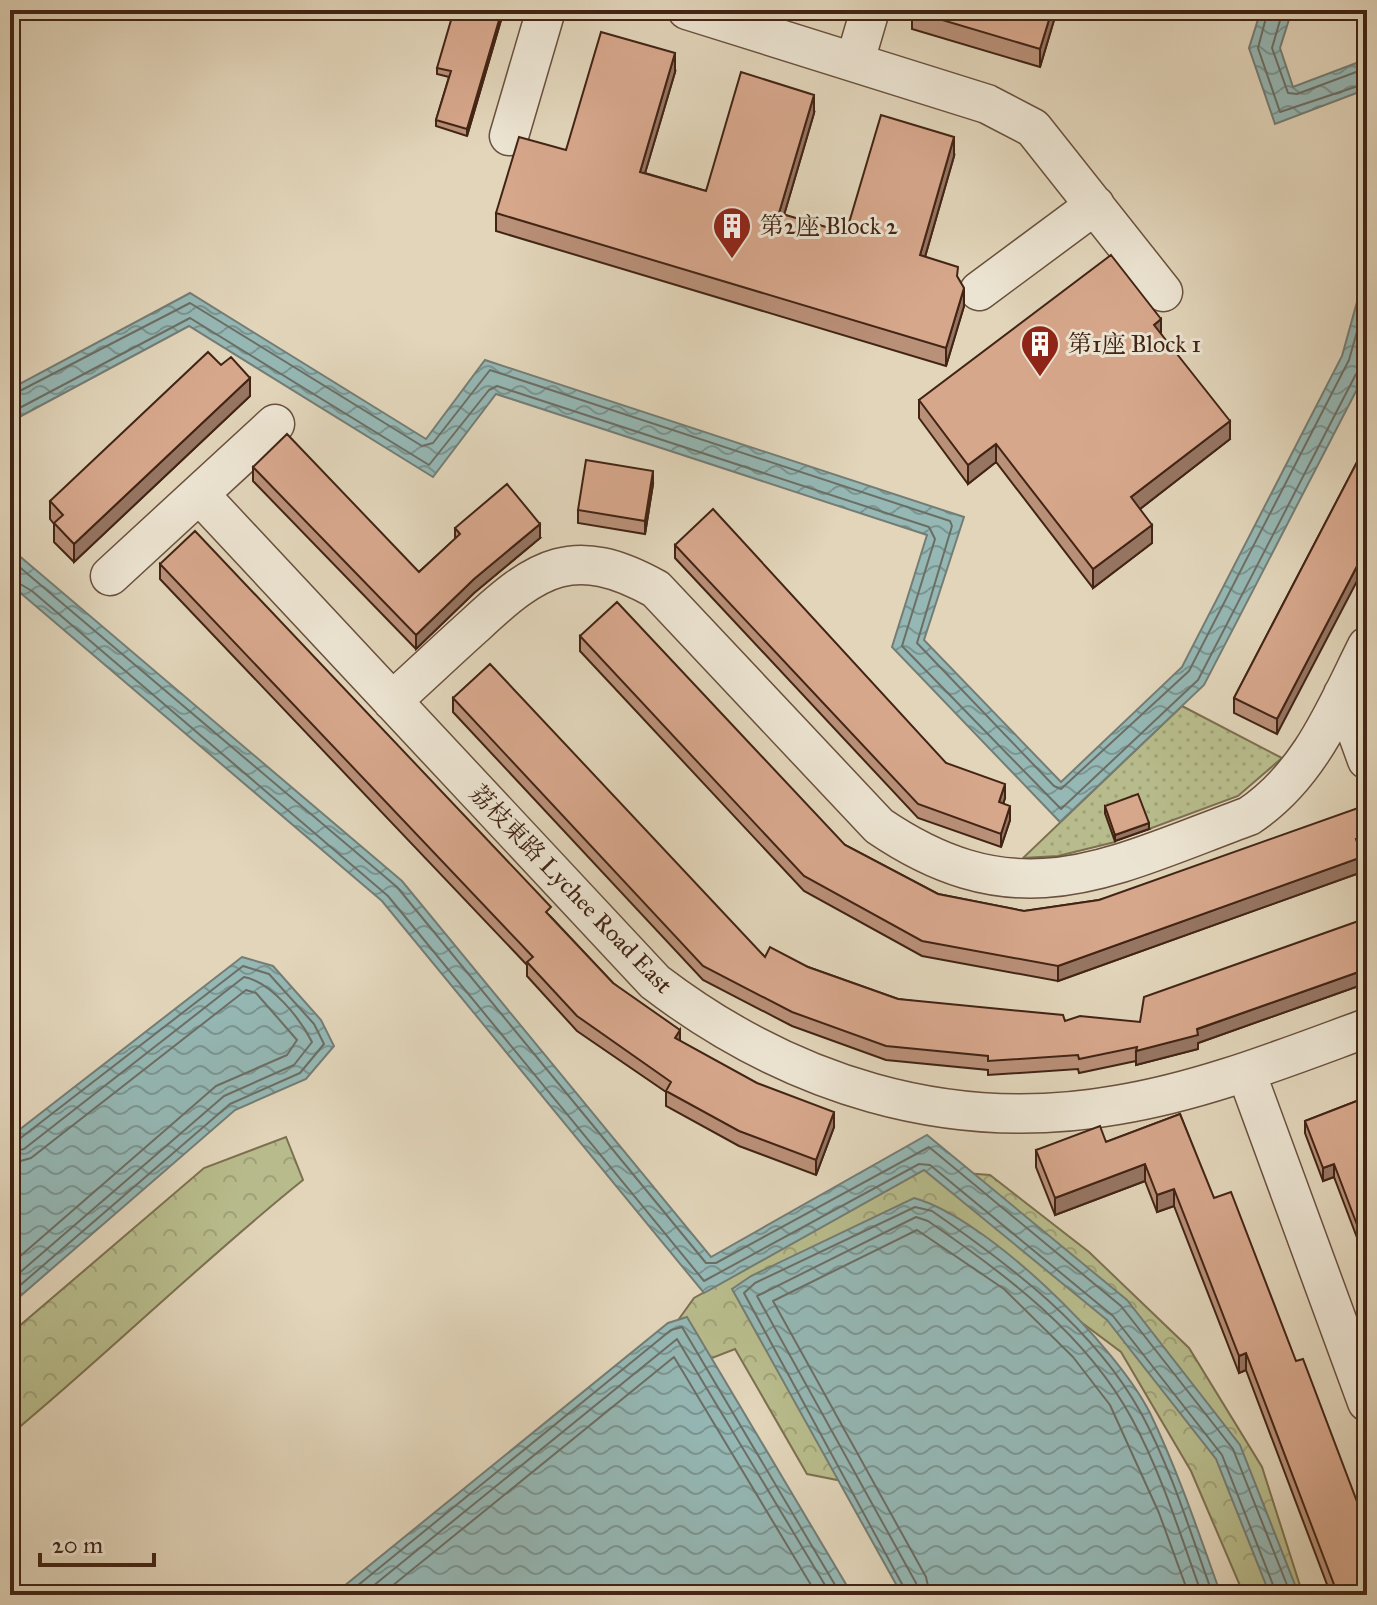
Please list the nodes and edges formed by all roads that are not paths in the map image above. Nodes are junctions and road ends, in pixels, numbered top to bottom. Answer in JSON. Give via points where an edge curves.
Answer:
{"nodes":[{"id":1,"x":546,"y":10,"type":"edge"},
{"id":2,"x":687,"y":10,"type":"edge"},
{"id":3,"x":870,"y":10,"type":"edge"},
{"id":4,"x":855,"y":61,"type":"junction"},
{"id":5,"x":509,"y":136,"type":"dead end"},
{"id":6,"x":1095,"y":205,"type":"junction"},
{"id":7,"x":979,"y":291,"type":"dead end"},
{"id":8,"x":1163,"y":292,"type":"dead end"},
{"id":9,"x":275,"y":424,"type":"dead end"},
{"id":10,"x":199,"y":494,"type":"junction"},
{"id":11,"x":110,"y":576,"type":"dead end"},
{"id":12,"x":1367,"y":646,"type":"edge"},
{"id":13,"x":1343,"y":694,"type":"junction"},
{"id":14,"x":392,"y":701,"type":"junction"},
{"id":15,"x":1367,"y":760,"type":"edge"},
{"id":16,"x":1367,"y":1028,"type":"edge"},
{"id":17,"x":1246,"y":1072,"type":"junction"},
{"id":18,"x":1367,"y":1402,"type":"edge"}],
"edges":[{"from":1,"to":5,"type":"street"},
{"from":2,"to":4,"type":"street"},
{"from":3,"to":4,"type":"street"},
{"from":4,"to":6,"type":"street","via":[[987,104],[1033,128]]},
{"from":6,"to":7,"type":"street"},
{"from":6,"to":8,"type":"street"},
{"from":9,"to":10,"type":"street"},
{"from":10,"to":11,"type":"street"},
{"from":10,"to":14,"type":"street","name":"荔枝東路 Lychee Road East"},
{"from":12,"to":13,"type":"street"},
{"from":13,"to":14,"type":"street","via":[[1305,765],[1249,816],[1098,872],[1022,880],[946,865],[879,826],[656,589],[602,567],[545,571],[519,584]]},
{"from":13,"to":15,"type":"street"},
{"from":14,"to":17,"type":"street","name":"荔枝東路 Lychee Road East","via":[[655,982],[698,1015],[794,1067],[899,1100],[1008,1113],[1117,1106]]},
{"from":16,"to":17,"type":"street","name":"荔枝東路 Lychee Road East"},
{"from":17,"to":18,"type":"street"}]}
